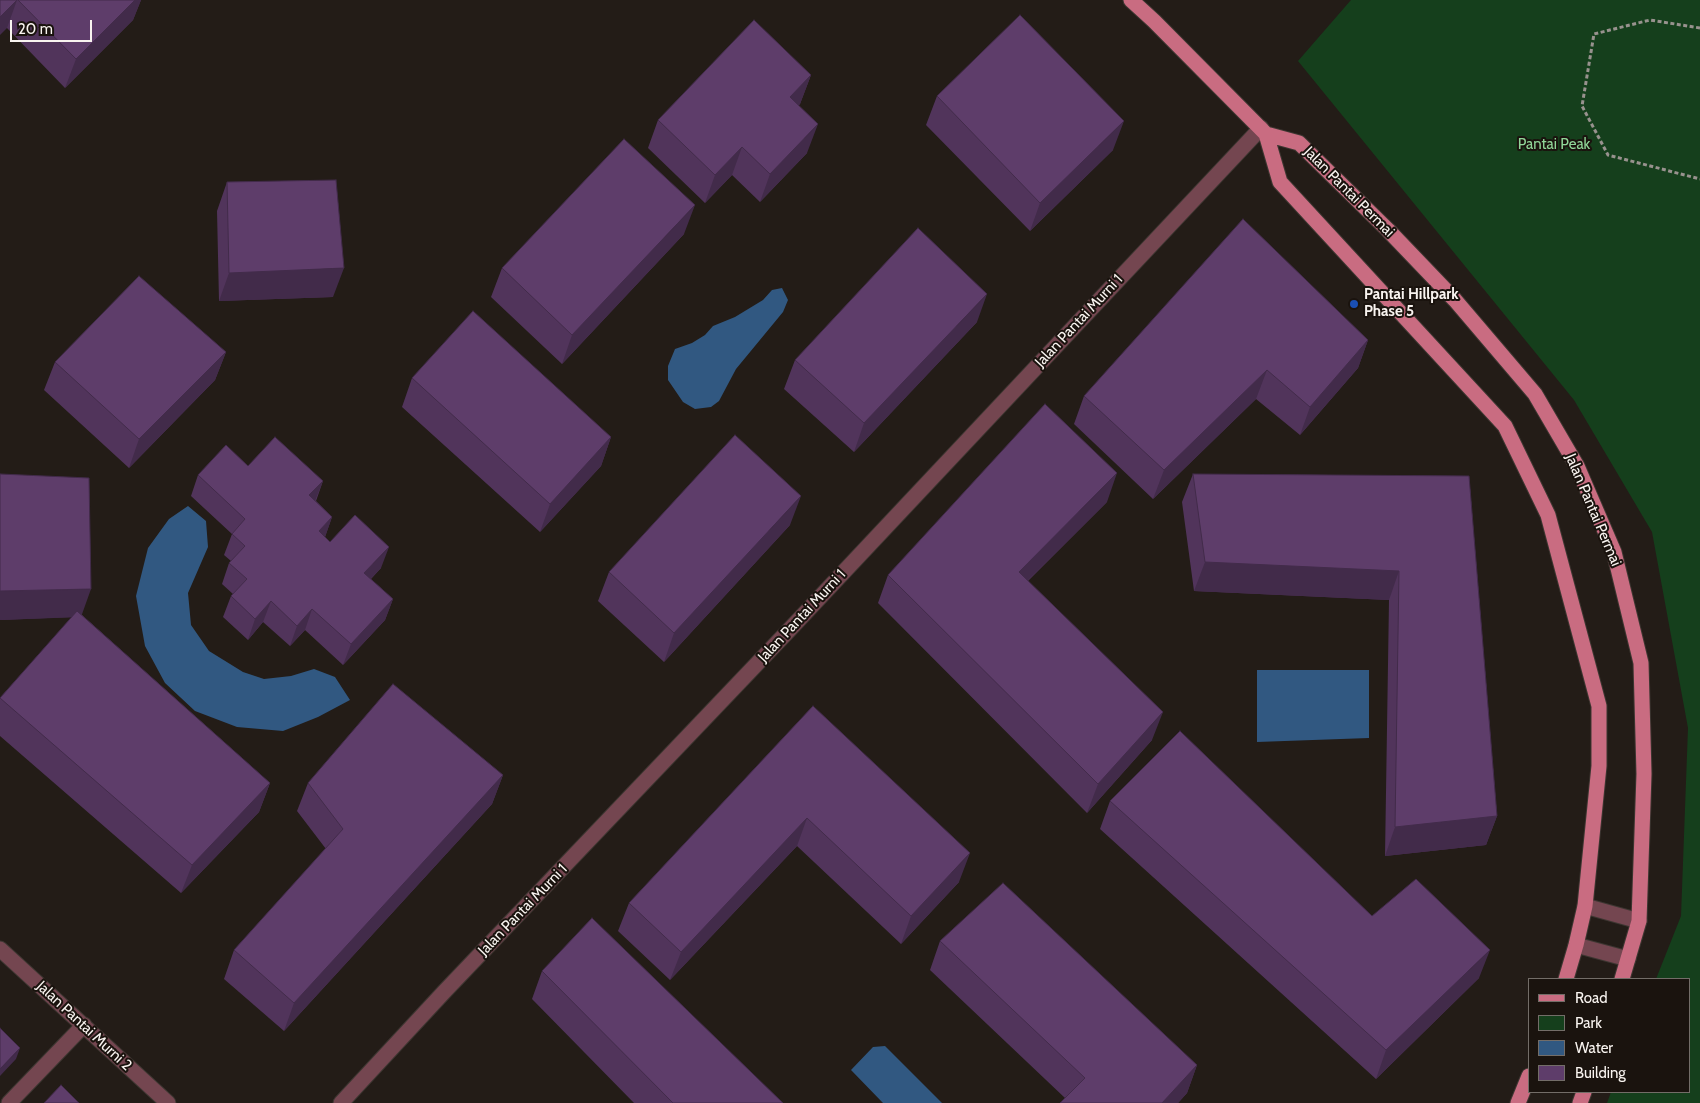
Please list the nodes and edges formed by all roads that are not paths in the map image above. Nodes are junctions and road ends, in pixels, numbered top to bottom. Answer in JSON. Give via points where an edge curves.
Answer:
{"nodes":[{"id":1,"x":1131,"y":0,"type":"edge"},
{"id":2,"x":1264,"y":131,"type":"junction"},
{"id":3,"x":1585,"y":906,"type":"junction"},
{"id":4,"x":1639,"y":921,"type":"junction"},
{"id":5,"x":1576,"y":945,"type":"junction"},
{"id":6,"x":0,"y":949,"type":"edge"},
{"id":7,"x":1628,"y":959,"type":"junction"},
{"id":8,"x":1566,"y":978,"type":"edge"},
{"id":9,"x":1622,"y":978,"type":"edge"},
{"id":10,"x":84,"y":1025,"type":"junction"},
{"id":11,"x":1528,"y":1078,"type":"edge"},
{"id":12,"x":9,"y":1103,"type":"edge"},
{"id":13,"x":168,"y":1103,"type":"edge"},
{"id":14,"x":341,"y":1103,"type":"edge"},
{"id":15,"x":1518,"y":1103,"type":"edge"}],
"edges":[{"from":1,"to":2,"type":"main road"},
{"from":2,"to":3,"type":"main road","via":[[1280,182],[1505,426],[1548,515],[1599,706],[1599,766]]},
{"from":2,"to":4,"type":"main road","name":"Jalan Pantai Permai","via":[[1299,142],[1455,300],[1535,394],[1577,466],[1614,552],[1642,663],[1644,774]]},
{"from":2,"to":14,"type":"street","name":"Jalan Pantai Murni 1"},
{"from":3,"to":4,"type":"street"},
{"from":3,"to":5,"type":"main road"},
{"from":4,"to":7,"type":"main road","name":"Jalan Pantai Permai"},
{"from":5,"to":7,"type":"street"},
{"from":5,"to":8,"type":"main road"},
{"from":6,"to":10,"type":"street","name":"Jalan Pantai Murni 2"},
{"from":7,"to":9,"type":"main road","name":"Jalan Pantai Permai"},
{"from":10,"to":12,"type":"street"},
{"from":10,"to":13,"type":"street","name":"Jalan Pantai Murni 2"},
{"from":11,"to":15,"type":"main road"}]}
